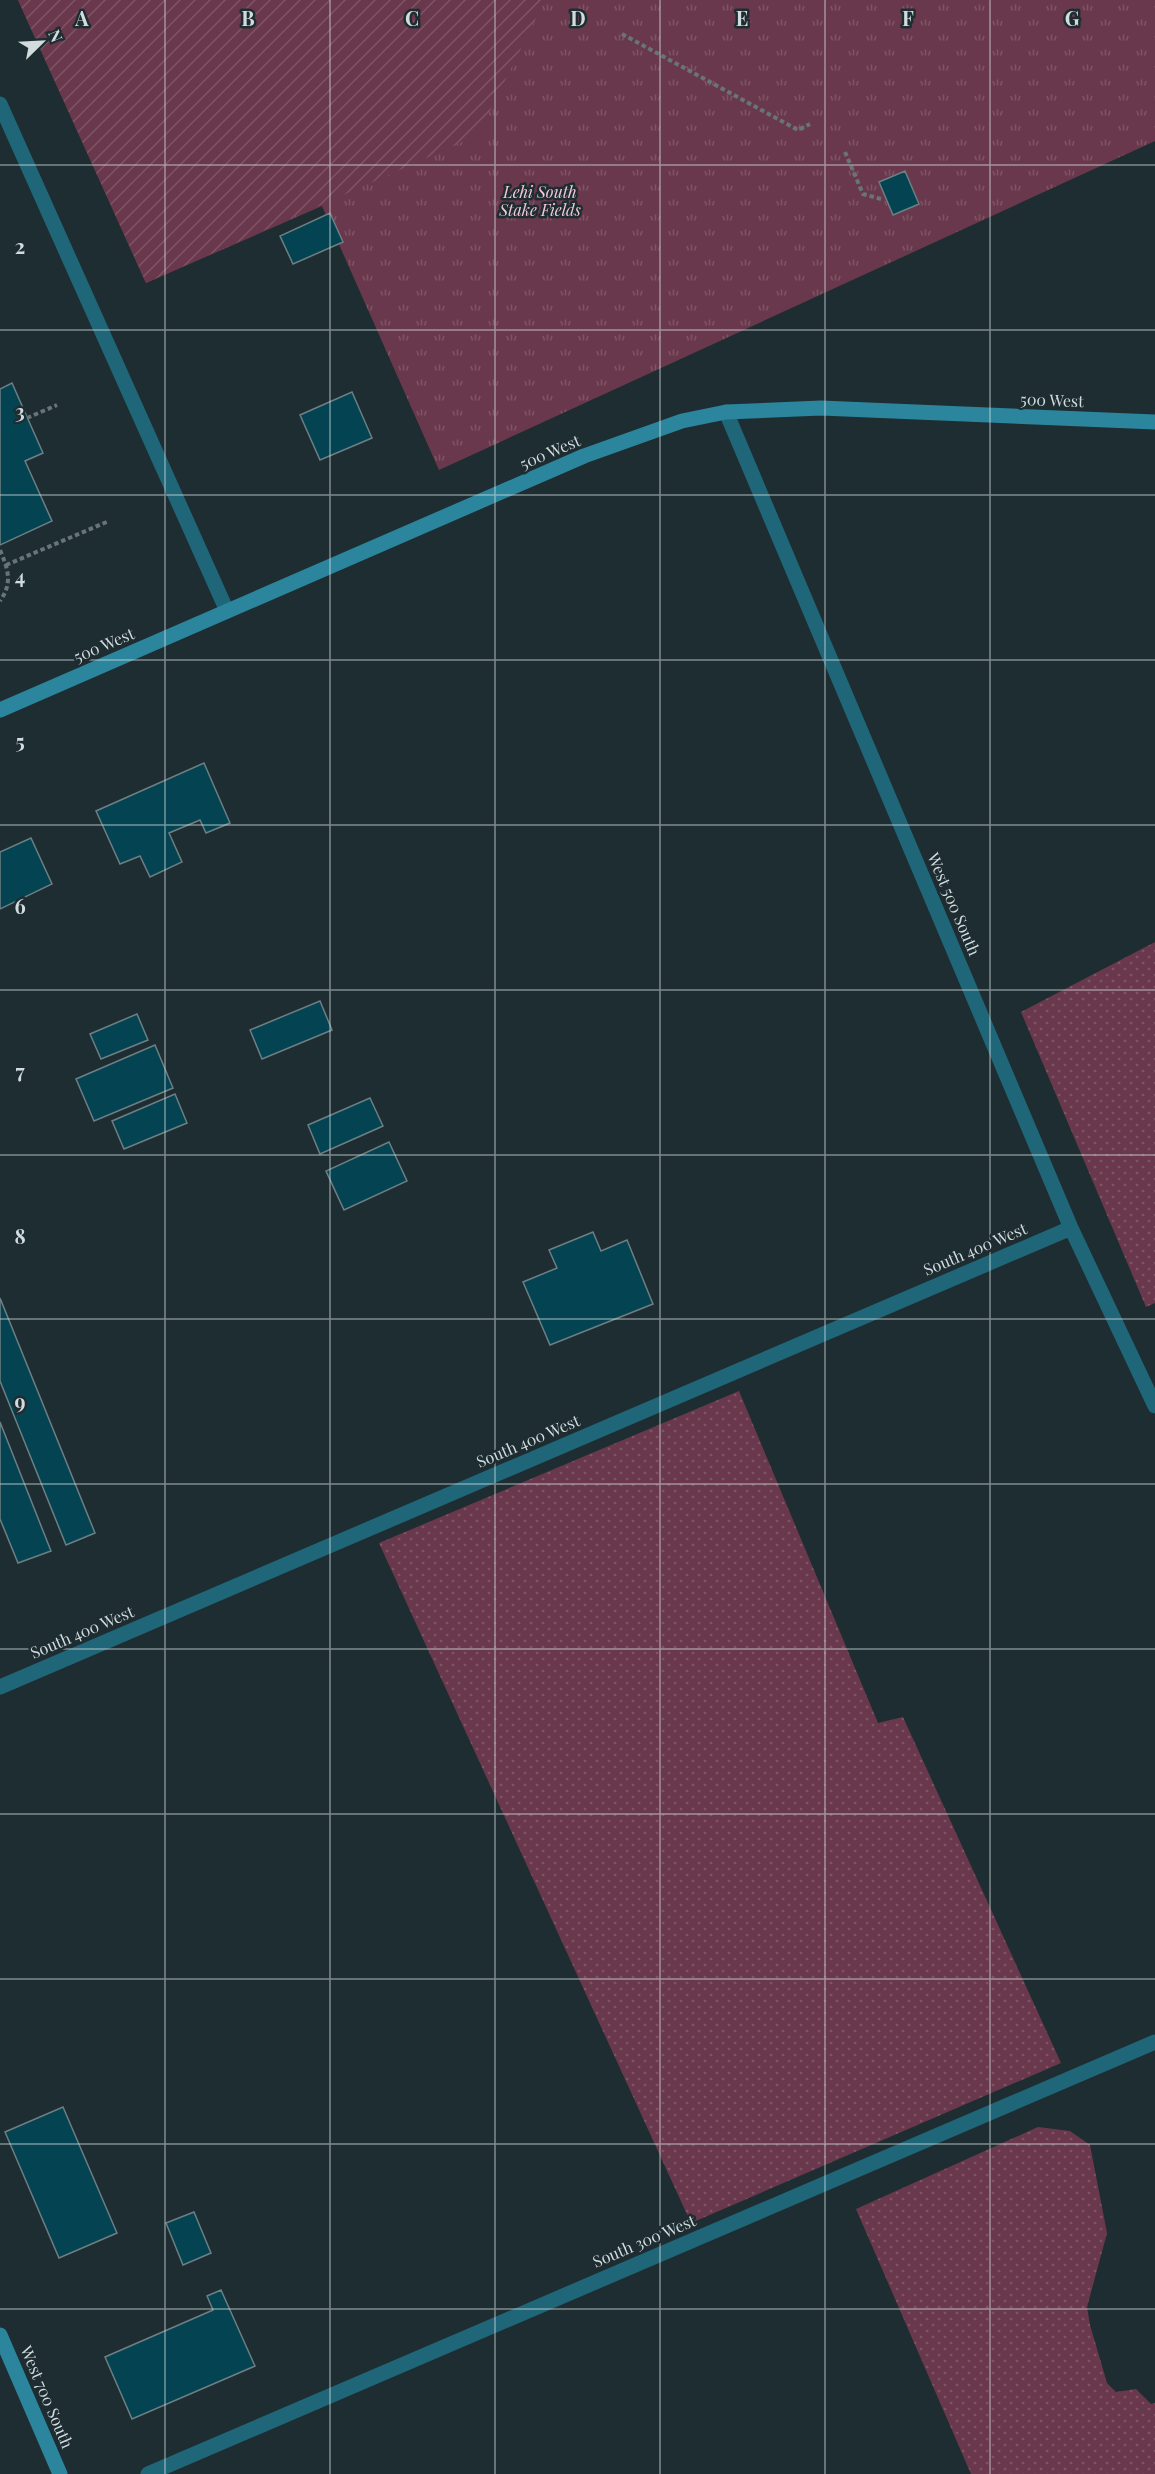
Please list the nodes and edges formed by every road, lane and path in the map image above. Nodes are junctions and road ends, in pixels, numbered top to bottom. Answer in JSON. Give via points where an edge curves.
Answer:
{"nodes":[{"id":1,"x":622,"y":34,"type":"dead end"},
{"id":2,"x":0,"y":104,"type":"edge"},
{"id":3,"x":810,"y":124,"type":"dead end"},
{"id":4,"x":845,"y":152,"type":"dead end"},
{"id":5,"x":881,"y":199,"type":"dead end"},
{"id":6,"x":57,"y":405,"type":"dead end"},
{"id":7,"x":726,"y":412,"type":"junction"},
{"id":8,"x":27,"y":418,"type":"dead end"},
{"id":9,"x":1155,"y":422,"type":"edge"},
{"id":10,"x":110,"y":521,"type":"dead end"},
{"id":11,"x":0,"y":550,"type":"edge"},
{"id":12,"x":6,"y":565,"type":"junction"},
{"id":13,"x":0,"y":601,"type":"edge"},
{"id":14,"x":227,"y":611,"type":"junction"},
{"id":15,"x":0,"y":710,"type":"edge"},
{"id":16,"x":1071,"y":1228,"type":"junction"},
{"id":17,"x":1155,"y":1406,"type":"edge"},
{"id":18,"x":0,"y":1687,"type":"edge"},
{"id":19,"x":1155,"y":2042,"type":"edge"},
{"id":20,"x":0,"y":2335,"type":"edge"},
{"id":21,"x":60,"y":2474,"type":"edge"},
{"id":22,"x":148,"y":2474,"type":"edge"}],
"edges":[{"from":1,"to":3,"type":"path","via":[[798,130]]},
{"from":2,"to":14,"type":"street"},
{"from":4,"to":5,"type":"path","via":[[863,195]]},
{"from":6,"to":8,"type":"path"},
{"from":7,"to":9,"type":"street","name":"500 West","via":[[821,408]]},
{"from":7,"to":14,"type":"street","name":"500 West","via":[[682,421],[584,456]]},
{"from":7,"to":16,"type":"street","name":"West 500 South"},
{"from":10,"to":12,"type":"path"},
{"from":11,"to":12,"type":"path"},
{"from":12,"to":13,"type":"path","via":[[9,573]]},
{"from":14,"to":15,"type":"street","name":"500 West"},
{"from":16,"to":17,"type":"street","name":"West 500 South"},
{"from":16,"to":18,"type":"street","name":"South 400 West"},
{"from":19,"to":22,"type":"street","name":"South 300 West"},
{"from":20,"to":21,"type":"street","name":"West 700 South"}]}
